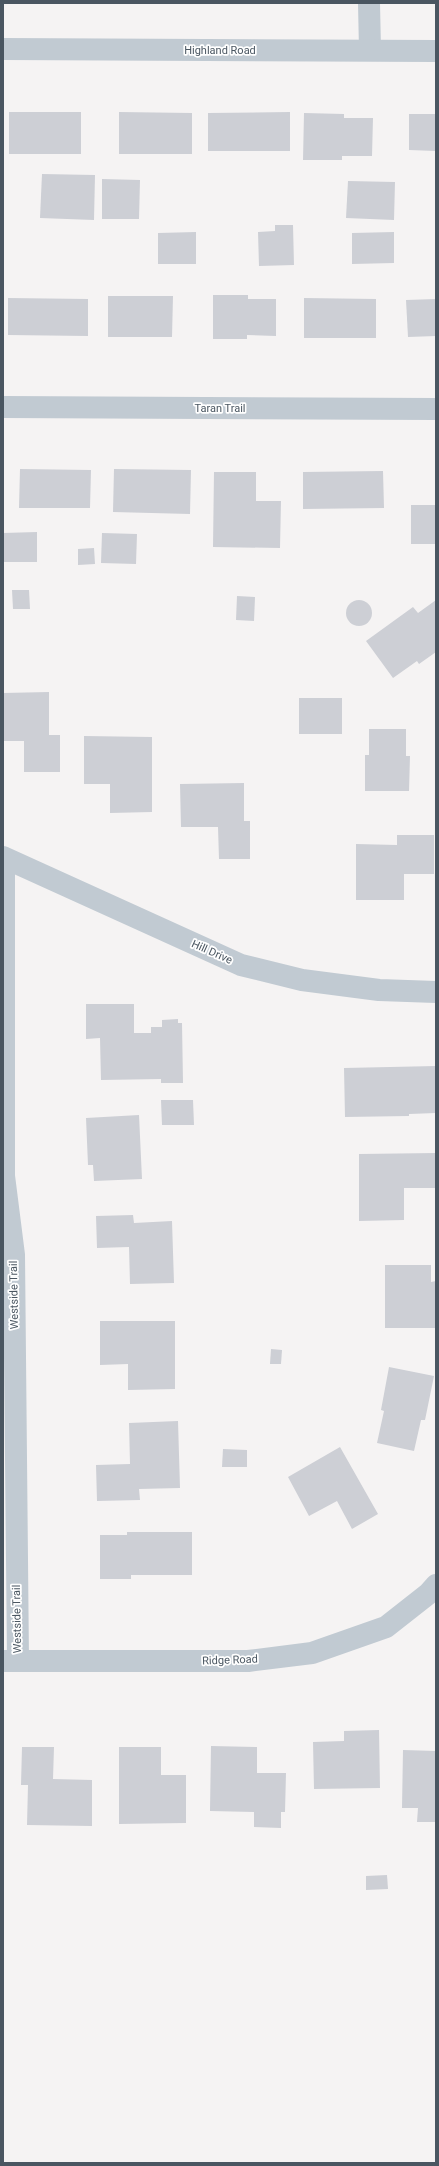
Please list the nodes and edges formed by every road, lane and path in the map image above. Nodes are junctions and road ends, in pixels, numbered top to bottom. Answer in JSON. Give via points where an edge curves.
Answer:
{"nodes":[{"id":1,"x":369,"y":3,"type":"edge"},
{"id":2,"x":3,"y":49,"type":"edge"},
{"id":3,"x":370,"y":50,"type":"junction"},
{"id":4,"x":436,"y":51,"type":"edge"},
{"id":5,"x":3,"y":407,"type":"edge"},
{"id":6,"x":436,"y":409,"type":"edge"},
{"id":7,"x":4,"y":858,"type":"edge"},
{"id":8,"x":436,"y":992,"type":"edge"},
{"id":9,"x":436,"y":1585,"type":"edge"},
{"id":10,"x":10,"y":1661,"type":"edge"}],
"edges":[{"from":1,"to":3,"type":"street"},
{"from":2,"to":3,"type":"street","name":"Highland Road"},
{"from":3,"to":4,"type":"street","name":"Highland Road"},
{"from":5,"to":6,"type":"street","name":"Taran Trail"},
{"from":7,"to":8,"type":"street","name":"Hill Drive","via":[[242,965],[302,980],[379,990]]},
{"from":7,"to":10,"type":"street","name":"Westside Trail","via":[[4,1176],[14,1255]]},
{"from":9,"to":10,"type":"street","name":"Ridge Road","via":[[386,1627],[312,1653],[248,1661]]}]}
